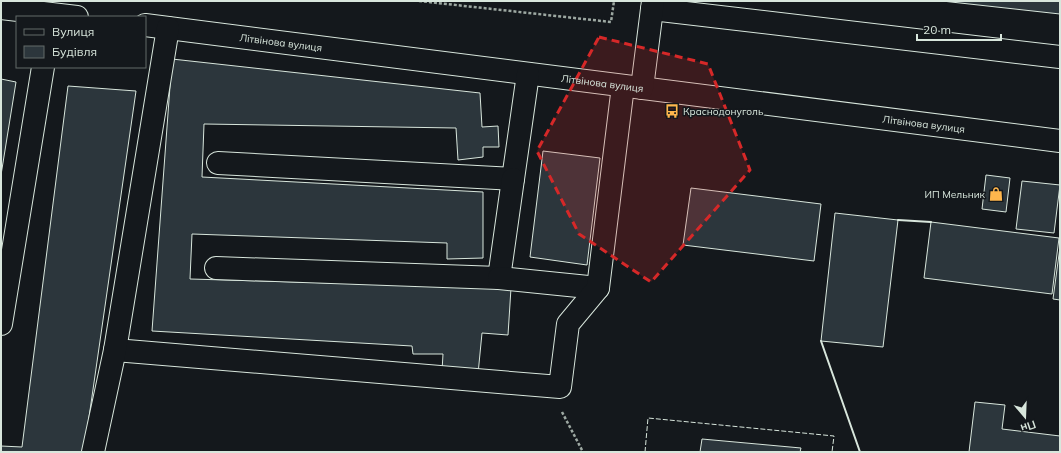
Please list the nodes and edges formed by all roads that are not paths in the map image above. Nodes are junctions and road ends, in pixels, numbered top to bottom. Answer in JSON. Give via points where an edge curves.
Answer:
{"nodes":[{"id":1,"x":652,"y":5,"type":"edge"},
{"id":2,"x":1,"y":8,"type":"edge"},
{"id":3,"x":51,"y":15,"type":"edge"},
{"id":4,"x":64,"y":16,"type":"edge"},
{"id":5,"x":146,"y":25,"type":"edge"},
{"id":6,"x":168,"y":28,"type":"junction"},
{"id":7,"x":1060,"y":57,"type":"edge"},
{"id":8,"x":42,"y":68,"type":"edge"},
{"id":9,"x":528,"y":74,"type":"junction"},
{"id":10,"x":633,"y":87,"type":"junction"},
{"id":11,"x":1060,"y":140,"type":"edge"},
{"id":12,"x":218,"y":163,"type":"dead end"},
{"id":13,"x":513,"y":179,"type":"junction"},
{"id":14,"x":216,"y":268,"type":"dead end"},
{"id":15,"x":498,"y":278,"type":"junction"},
{"id":16,"x":598,"y":288,"type":"junction"},
{"id":17,"x":1,"y":324,"type":"edge"},
{"id":18,"x":115,"y":350,"type":"junction"},
{"id":19,"x":93,"y":452,"type":"edge"}],
"edges":[{"from":1,"to":7,"type":"street"},
{"from":1,"to":10,"type":"street"},
{"from":2,"to":3,"type":"street"},
{"from":3,"to":4,"type":"street"},
{"from":5,"to":6,"type":"street","name":"Літвінова вулиця"},
{"from":6,"to":9,"type":"street","name":"Літвінова вулиця"},
{"from":6,"to":18,"type":"street"},
{"from":8,"to":17,"type":"street"},
{"from":9,"to":10,"type":"street","name":"Літвінова вулиця"},
{"from":9,"to":13,"type":"street"},
{"from":10,"to":11,"type":"street","name":"Літвінова вулиця"},
{"from":10,"to":16,"type":"street"},
{"from":12,"to":13,"type":"street"},
{"from":13,"to":15,"type":"street"},
{"from":14,"to":15,"type":"street"},
{"from":15,"to":16,"type":"street"},
{"from":16,"to":18,"type":"street","via":[[568,324],[560,387]]},
{"from":18,"to":19,"type":"street"}]}
